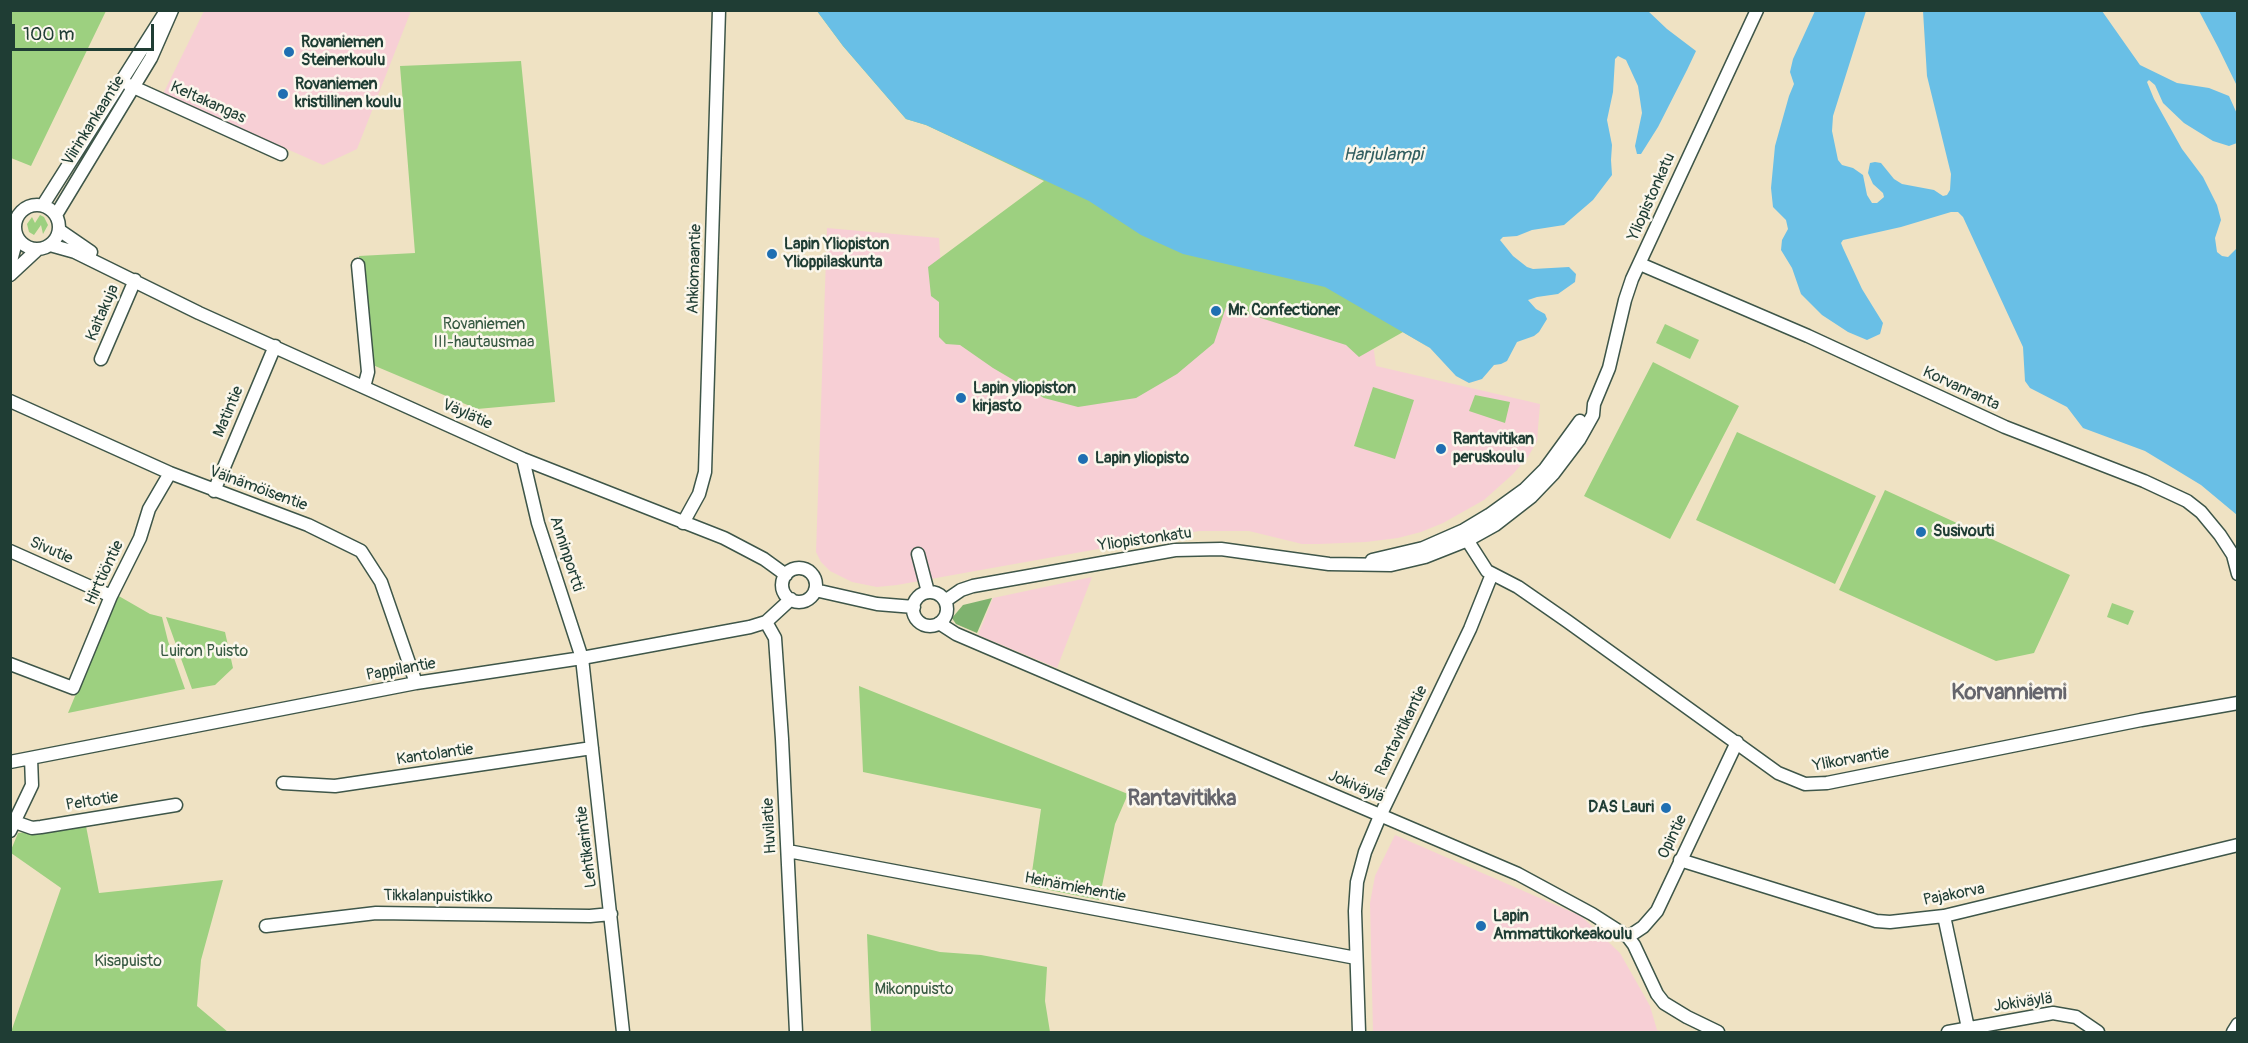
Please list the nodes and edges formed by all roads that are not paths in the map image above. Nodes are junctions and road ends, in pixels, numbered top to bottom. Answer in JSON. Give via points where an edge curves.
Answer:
{"nodes":[{"id":1,"x":167,"y":10,"type":"edge"},
{"id":2,"x":172,"y":10,"type":"edge"},
{"id":3,"x":719,"y":10,"type":"edge"},
{"id":4,"x":1757,"y":10,"type":"edge"},
{"id":5,"x":122,"y":81,"type":"junction"},
{"id":6,"x":135,"y":88,"type":"junction"},
{"id":7,"x":281,"y":154,"type":"dead end"},
{"id":8,"x":42,"y":205,"type":"junction"},
{"id":9,"x":16,"y":209,"type":"edge"},
{"id":10,"x":56,"y":215,"type":"junction"},
{"id":11,"x":14,"y":230,"type":"edge"},
{"id":12,"x":59,"y":230,"type":"junction"},
{"id":13,"x":44,"y":247,"type":"junction"},
{"id":14,"x":1640,"y":264,"type":"junction"},
{"id":15,"x":10,"y":265,"type":"edge"},
{"id":16,"x":357,"y":265,"type":"dead end"},
{"id":17,"x":10,"y":275,"type":"edge"},
{"id":18,"x":135,"y":280,"type":"junction"},
{"id":19,"x":275,"y":346,"type":"junction"},
{"id":20,"x":102,"y":359,"type":"dead end"},
{"id":21,"x":364,"y":387,"type":"junction"},
{"id":22,"x":10,"y":401,"type":"edge"},
{"id":23,"x":523,"y":459,"type":"junction"},
{"id":24,"x":170,"y":473,"type":"junction"},
{"id":25,"x":214,"y":491,"type":"junction"},
{"id":26,"x":683,"y":523,"type":"junction"},
{"id":27,"x":1466,"y":535,"type":"junction"},
{"id":28,"x":10,"y":551,"type":"edge"},
{"id":29,"x":918,"y":554,"type":"dead end"},
{"id":30,"x":1492,"y":574,"type":"junction"},
{"id":31,"x":2238,"y":574,"type":"edge"},
{"id":32,"x":786,"y":575,"type":"junction"},
{"id":33,"x":815,"y":590,"type":"junction"},
{"id":34,"x":928,"y":592,"type":"junction"},
{"id":35,"x":111,"y":596,"type":"junction"},
{"id":36,"x":791,"y":599,"type":"junction"},
{"id":37,"x":945,"y":601,"type":"junction"},
{"id":38,"x":914,"y":607,"type":"junction"},
{"id":39,"x":765,"y":622,"type":"junction"},
{"id":40,"x":939,"y":623,"type":"junction"},
{"id":41,"x":582,"y":658,"type":"junction"},
{"id":42,"x":10,"y":664,"type":"edge"},
{"id":43,"x":416,"y":683,"type":"junction"},
{"id":44,"x":2238,"y":703,"type":"edge"},
{"id":45,"x":1737,"y":742,"type":"junction"},
{"id":46,"x":592,"y":748,"type":"junction"},
{"id":47,"x":31,"y":758,"type":"junction"},
{"id":48,"x":10,"y":762,"type":"edge"},
{"id":49,"x":284,"y":783,"type":"dead end"},
{"id":50,"x":176,"y":805,"type":"dead end"},
{"id":51,"x":1380,"y":816,"type":"junction"},
{"id":52,"x":13,"y":826,"type":"edge"},
{"id":53,"x":2238,"y":845,"type":"edge"},
{"id":54,"x":788,"y":851,"type":"junction"},
{"id":55,"x":1680,"y":860,"type":"junction"},
{"id":56,"x":611,"y":914,"type":"junction"},
{"id":57,"x":1944,"y":916,"type":"junction"},
{"id":58,"x":266,"y":926,"type":"dead end"},
{"id":59,"x":1628,"y":937,"type":"junction"},
{"id":60,"x":1356,"y":958,"type":"junction"},
{"id":61,"x":2238,"y":1024,"type":"edge"},
{"id":62,"x":1968,"y":1028,"type":"junction"},
{"id":63,"x":623,"y":1032,"type":"edge"},
{"id":64,"x":796,"y":1032,"type":"edge"},
{"id":65,"x":1359,"y":1032,"type":"edge"},
{"id":66,"x":1718,"y":1032,"type":"edge"},
{"id":67,"x":1948,"y":1032,"type":"edge"},
{"id":68,"x":2098,"y":1032,"type":"edge"},
{"id":69,"x":2233,"y":1032,"type":"edge"}],
"edges":[{"from":1,"to":5,"type":"street","name":"Viirinkankaantie"},
{"from":2,"to":6,"type":"street","name":"Viirinkankaantie"},
{"from":3,"to":26,"type":"street","name":"Ahkiomaantie","via":[[705,472]]},
{"from":4,"to":14,"type":"street","name":"Yliopistonkatu"},
{"from":5,"to":6,"type":"street","name":"Keltakangas"},
{"from":5,"to":8,"type":"street","name":"Viirinkankaantie"},
{"from":6,"to":7,"type":"street","name":"Keltakangas"},
{"from":6,"to":10,"type":"street","name":"Viirinkankaantie"},
{"from":8,"to":9,"type":"street"},
{"from":8,"to":10,"type":"street"},
{"from":9,"to":11,"type":"street"},
{"from":10,"to":12,"type":"street"},
{"from":11,"to":13,"type":"street","via":[[24,245]]},
{"from":11,"to":15,"type":"street"},
{"from":12,"to":13,"type":"street"},
{"from":12,"to":18,"type":"street","name":"Väylätie"},
{"from":13,"to":17,"type":"street"},
{"from":13,"to":18,"type":"street","name":"Väylätie","via":[[75,252]]},
{"from":14,"to":27,"type":"street","name":"Yliopistonkatu","via":[[1625,300],[1593,415],[1579,440],[1531,497],[1495,525]]},
{"from":14,"to":31,"type":"street","name":"Korvanranta","via":[[2005,427],[2187,501],[2224,541]]},
{"from":16,"to":21,"type":"street","via":[[368,372]]},
{"from":18,"to":19,"type":"street","name":"Väylätie"},
{"from":18,"to":20,"type":"street","name":"Kaitakuja"},
{"from":19,"to":21,"type":"street","name":"Väylätie"},
{"from":19,"to":25,"type":"street","name":"Matintie"},
{"from":21,"to":23,"type":"street","name":"Väylätie"},
{"from":22,"to":24,"type":"street","name":"Väinämöisentie"},
{"from":23,"to":26,"type":"street","name":"Väylätie"},
{"from":23,"to":41,"type":"street","name":"Anninportti","via":[[538,523]]},
{"from":24,"to":25,"type":"street","name":"Väinämöisentie"},
{"from":24,"to":35,"type":"street","name":"Hirttiöntie","via":[[149,509],[140,538]]},
{"from":25,"to":43,"type":"street","name":"Väinämöisentie","via":[[308,525],[361,551],[381,582]]},
{"from":26,"to":32,"type":"street","name":"Väylätie","via":[[724,538]]},
{"from":27,"to":30,"type":"street","via":[[1481,564]]},
{"from":27,"to":37,"type":"street","name":"Yliopistonkatu","via":[[1356,564],[1312,563],[1221,549],[1175,550],[973,586]]},
{"from":28,"to":35,"type":"street","name":"Sivutie"},
{"from":29,"to":34,"type":"street"},
{"from":30,"to":45,"type":"street","name":"Ylikorvantie","via":[[1518,587]]},
{"from":30,"to":51,"type":"street","name":"Rantavitikantie","via":[[1470,629]]},
{"from":32,"to":33,"type":"street","via":[[799,568],[809,571],[815,580]]},
{"from":32,"to":36,"type":"street","via":[[783,586]]},
{"from":33,"to":36,"type":"street","via":[[808,599]]},
{"from":33,"to":38,"type":"street","via":[[877,604]]},
{"from":34,"to":37,"type":"street"},
{"from":34,"to":38,"type":"street","via":[[918,597]]},
{"from":35,"to":42,"type":"street","name":"Hirttiöntie","via":[[73,688]]},
{"from":36,"to":39,"type":"street","name":"Pappilantie"},
{"from":37,"to":40,"type":"street","via":[[945,616]]},
{"from":38,"to":40,"type":"street","via":[[915,617],[923,624]]},
{"from":39,"to":41,"type":"street","name":"Pappilantie"},
{"from":39,"to":54,"type":"street","name":"Huvilatie","via":[[775,638]]},
{"from":40,"to":51,"type":"street","name":"Jokiväylä","via":[[956,634]]},
{"from":41,"to":43,"type":"street","name":"Pappilantie"},
{"from":41,"to":46,"type":"street","name":"Lehtikarintie"},
{"from":43,"to":47,"type":"street","name":"Pappilantie"},
{"from":44,"to":45,"type":"street","name":"Ylikorvantie","via":[[1817,784],[1786,778]]},
{"from":45,"to":55,"type":"street","name":"Opintie"},
{"from":46,"to":49,"type":"street","name":"Kantolantie","via":[[335,786]]},
{"from":46,"to":56,"type":"street","name":"Lehtikarintie"},
{"from":47,"to":48,"type":"street","name":"Pappilantie"},
{"from":47,"to":52,"type":"street","via":[[32,785]]},
{"from":50,"to":52,"type":"street","name":"Peltotie","via":[[32,828]]},
{"from":51,"to":59,"type":"street","name":"Jokiväylä","via":[[1518,874]]},
{"from":51,"to":60,"type":"street","name":"Rantavitikantie","via":[[1357,882]]},
{"from":53,"to":57,"type":"street","name":"Pajakorva"},
{"from":54,"to":60,"type":"street","name":"Heinämiehentie"},
{"from":54,"to":64,"type":"street","name":"Huvilatie"},
{"from":55,"to":57,"type":"street","name":"Pajakorva","via":[[1876,921]]},
{"from":55,"to":59,"type":"street","name":"Opintie","via":[[1657,911]]},
{"from":56,"to":58,"type":"street","name":"Tikkalanpuistikko","via":[[376,913]]},
{"from":56,"to":63,"type":"street","name":"Lehtikarintie"},
{"from":57,"to":62,"type":"street"},
{"from":59,"to":66,"type":"street","name":"Jokiväylä","via":[[1665,1003]]},
{"from":60,"to":65,"type":"street","name":"Rantavitikantie"},
{"from":61,"to":69,"type":"street"},
{"from":62,"to":67,"type":"street","name":"Jokiväylä"},
{"from":62,"to":68,"type":"street","name":"Jokiväylä","via":[[2053,1013],[2076,1017]]}]}
